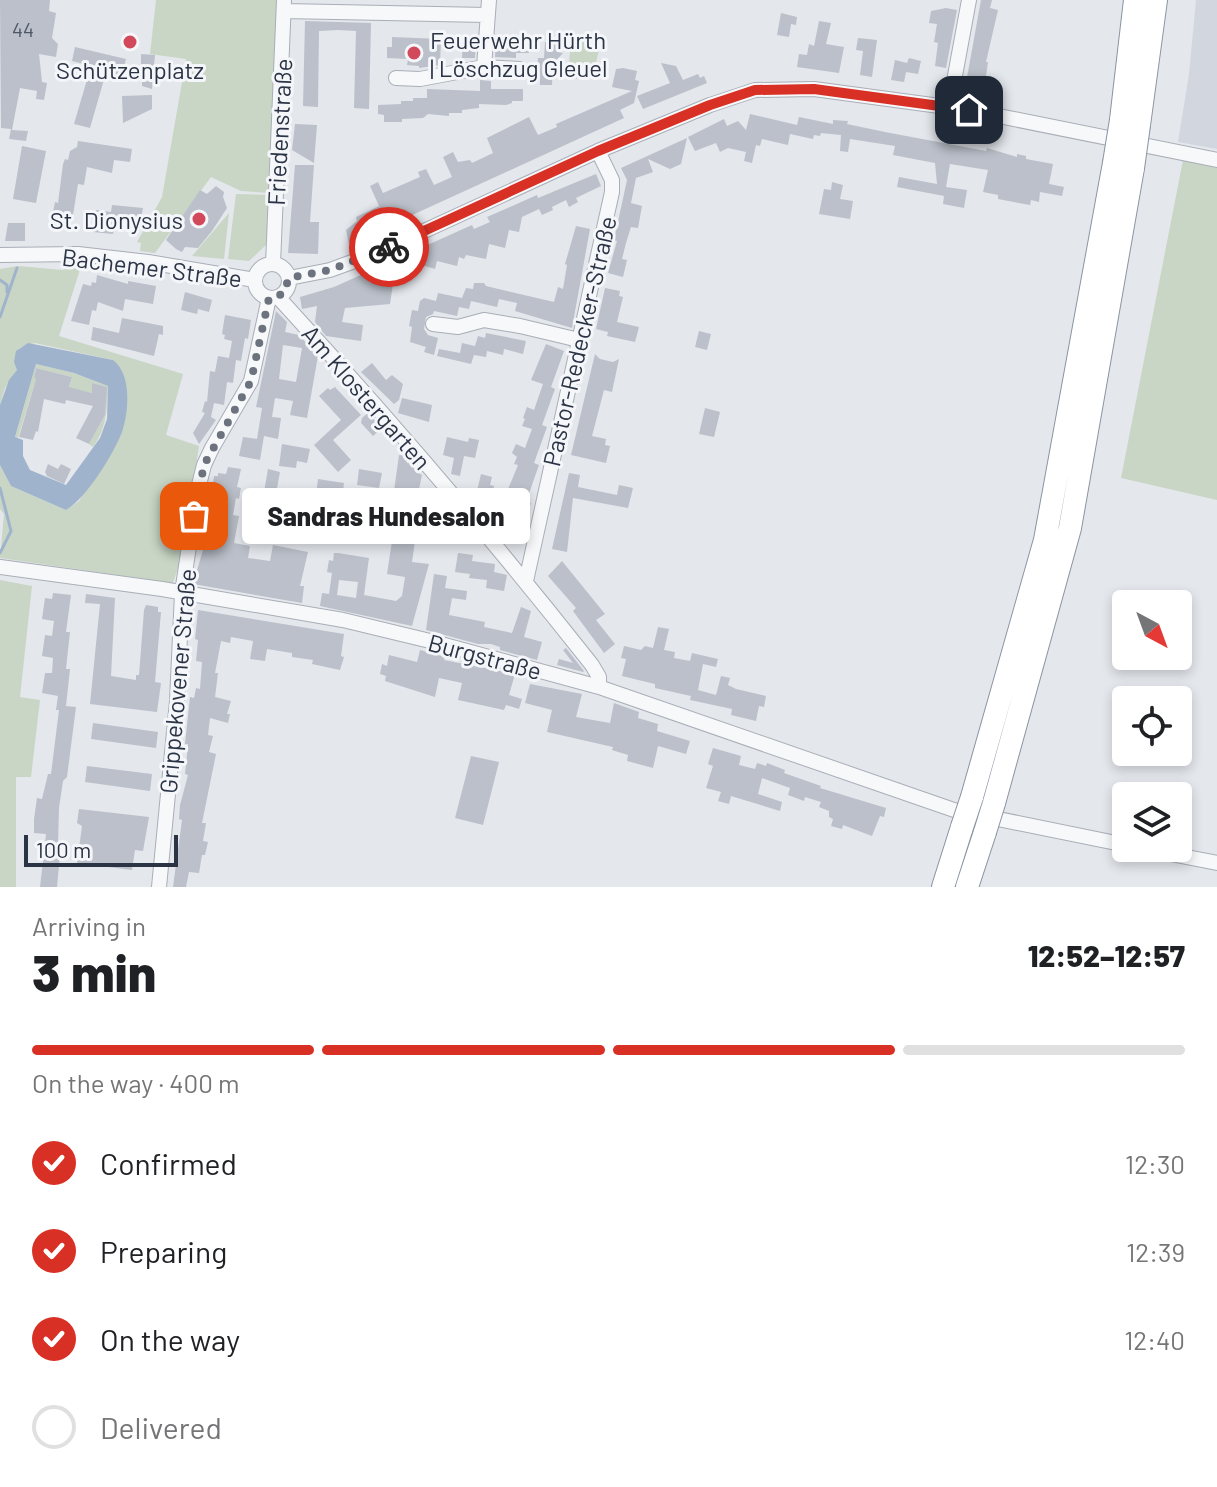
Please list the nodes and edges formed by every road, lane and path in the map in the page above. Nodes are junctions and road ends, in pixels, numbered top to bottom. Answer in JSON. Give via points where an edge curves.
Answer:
{"nodes":[{"id":1,"x":969,"y":0,"type":"edge"},
{"id":2,"x":1135,"y":0,"type":"edge"},
{"id":3,"x":1156,"y":0,"type":"edge"},
{"id":4,"x":284,"y":5,"type":"edge"},
{"id":5,"x":488,"y":7,"type":"edge"},
{"id":6,"x":484,"y":67,"type":"junction"},
{"id":7,"x":519,"y":69,"type":"dead end"},
{"id":8,"x":396,"y":78,"type":"dead end"},
{"id":9,"x":949,"y":108,"type":"junction"},
{"id":10,"x":1130,"y":123,"type":"junction"},
{"id":11,"x":598,"y":151,"type":"junction"},
{"id":12,"x":1217,"y":160,"type":"edge"},
{"id":13,"x":0,"y":255,"type":"edge"},
{"id":14,"x":273,"y":264,"type":"junction"},
{"id":15,"x":289,"y":278,"type":"junction"},
{"id":16,"x":255,"y":280,"type":"junction"},
{"id":17,"x":274,"y":297,"type":"junction"},
{"id":18,"x":433,"y":324,"type":"dead end"},
{"id":19,"x":579,"y":340,"type":"junction"},
{"id":20,"x":0,"y":567,"type":"edge"},
{"id":21,"x":526,"y":581,"type":"junction"},
{"id":22,"x":182,"y":593,"type":"junction"},
{"id":23,"x":599,"y":687,"type":"junction"},
{"id":24,"x":971,"y":809,"type":"junction"},
{"id":25,"x":1112,"y":842,"type":"edge"},
{"id":26,"x":1192,"y":858,"type":"edge"},
{"id":27,"x":1217,"y":863,"type":"edge"},
{"id":28,"x":159,"y":887,"type":"edge"},
{"id":29,"x":943,"y":887,"type":"edge"},
{"id":30,"x":967,"y":887,"type":"edge"}],
"edges":[{"from":1,"to":9,"type":"street"},
{"from":2,"to":10,"type":"highway"},
{"from":3,"to":10,"type":"highway"},
{"from":4,"to":5,"type":"street"},
{"from":4,"to":14,"type":"street","name":"Friedenstraße"},
{"from":5,"to":6,"type":"street"},
{"from":6,"to":7,"type":"street"},
{"from":6,"to":8,"type":"street"},
{"from":9,"to":11,"type":"street","via":[[814,89],[755,90]]},
{"from":9,"to":12,"type":"street"},
{"from":10,"to":24,"type":"highway","bridge":true,"via":[[1070,528]]},
{"from":11,"to":15,"type":"street","via":[[374,254]]},
{"from":11,"to":19,"type":"street","name":"Pastor-Redecker-Straße","via":[[613,186]]},
{"from":13,"to":16,"type":"street","name":"Bachemer Straße","via":[[78,254]]},
{"from":14,"to":15,"type":"street","via":[[285,269]]},
{"from":14,"to":16,"type":"street","via":[[260,269]]},
{"from":15,"to":17,"type":"street","via":[[288,288]]},
{"from":16,"to":17,"type":"street","via":[[259,292]]},
{"from":17,"to":21,"type":"street","name":"Am Klostergarten","via":[[372,400]]},
{"from":17,"to":22,"type":"street","name":"Grippekovener Straße","via":[[251,381],[204,465]]},
{"from":18,"to":19,"type":"street","via":[[458,327],[484,320]]},
{"from":19,"to":21,"type":"street","name":"Pastor-Redecker-Straße"},
{"from":20,"to":22,"type":"street","name":"Burgstraße"},
{"from":21,"to":23,"type":"street","name":"Am Klostergarten","via":[[592,665]]},
{"from":22,"to":23,"type":"street","name":"Burgstraße","via":[[354,622]]},
{"from":22,"to":28,"type":"street","name":"Grippekovener Straße"},
{"from":23,"to":24,"type":"street","name":"Burgstraße"},
{"from":24,"to":25,"type":"street","name":"Burgstraße"},
{"from":24,"to":29,"type":"highway"},
{"from":24,"to":30,"type":"highway","bridge":true,"via":[[985,832]]},
{"from":26,"to":27,"type":"street"}]}
